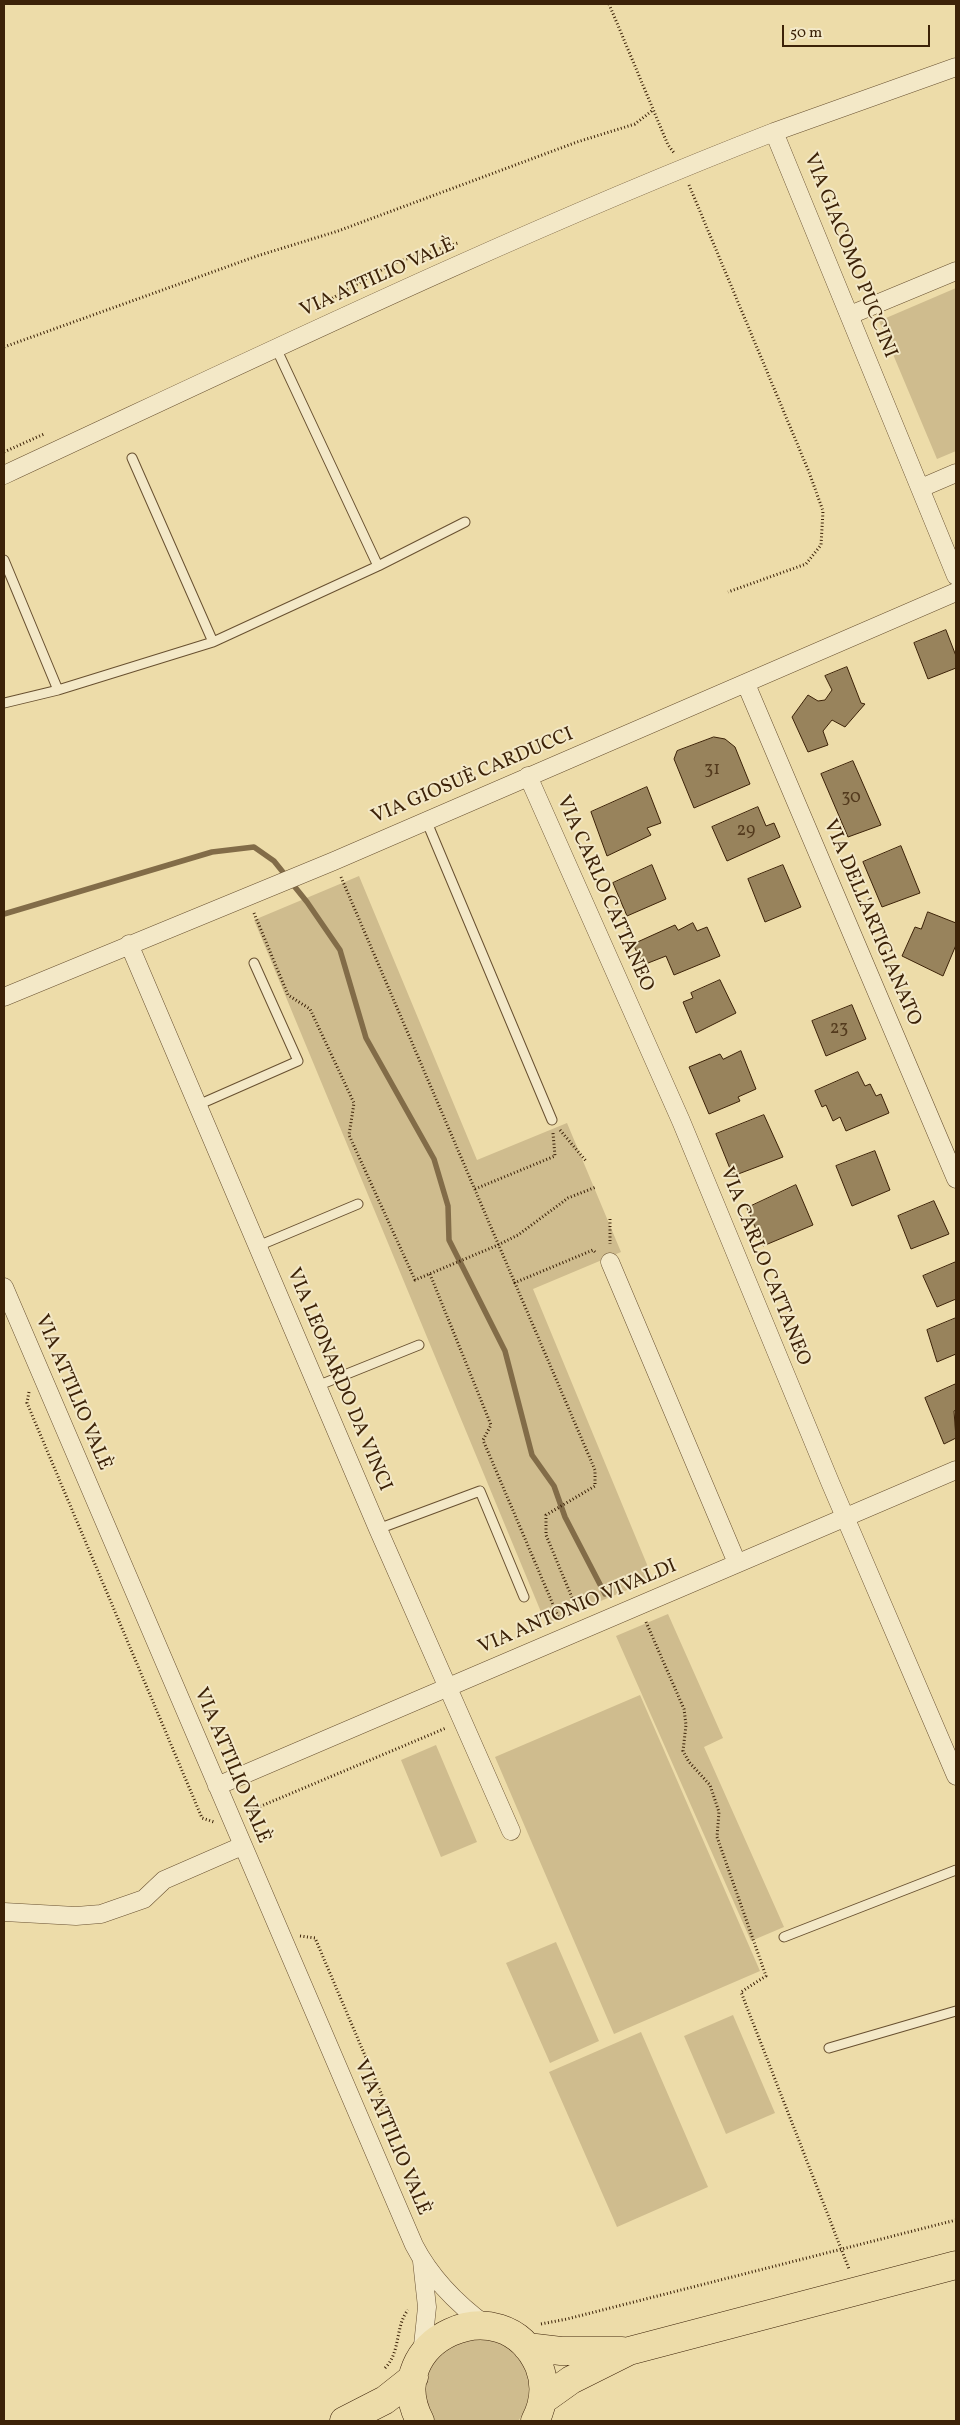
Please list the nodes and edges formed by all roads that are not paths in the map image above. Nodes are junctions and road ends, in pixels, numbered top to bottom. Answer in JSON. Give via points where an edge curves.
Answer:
{"nodes":[{"id":1,"x":956,"y":67,"type":"edge"},
{"id":2,"x":774,"y":132,"type":"junction"},
{"id":3,"x":956,"y":271,"type":"edge"},
{"id":4,"x":850,"y":315,"type":"junction"},
{"id":5,"x":276,"y":348,"type":"junction"},
{"id":6,"x":132,"y":458,"type":"dead end"},
{"id":7,"x":956,"y":473,"type":"edge"},
{"id":8,"x":4,"y":475,"type":"edge"},
{"id":9,"x":921,"y":488,"type":"junction"},
{"id":10,"x":465,"y":522,"type":"dead end"},
{"id":11,"x":4,"y":560,"type":"edge"},
{"id":12,"x":378,"y":566,"type":"junction"},
{"id":13,"x":956,"y":576,"type":"edge"},
{"id":14,"x":956,"y":592,"type":"edge"},
{"id":15,"x":214,"y":642,"type":"junction"},
{"id":16,"x":746,"y":684,"type":"junction"},
{"id":17,"x":58,"y":690,"type":"junction"},
{"id":18,"x":4,"y":703,"type":"edge"},
{"id":19,"x":528,"y":776,"type":"junction"},
{"id":20,"x":426,"y":820,"type":"junction"},
{"id":21,"x":129,"y":944,"type":"junction"},
{"id":22,"x":254,"y":962,"type":"dead end"},
{"id":23,"x":4,"y":997,"type":"edge"},
{"id":24,"x":198,"y":1105,"type":"junction"},
{"id":25,"x":552,"y":1120,"type":"road end"},
{"id":26,"x":956,"y":1179,"type":"edge"},
{"id":27,"x":358,"y":1204,"type":"dead end"},
{"id":28,"x":258,"y":1246,"type":"junction"},
{"id":29,"x":610,"y":1262,"type":"road end"},
{"id":30,"x":4,"y":1287,"type":"edge"},
{"id":31,"x":419,"y":1345,"type":"dead end"},
{"id":32,"x":317,"y":1386,"type":"junction"},
{"id":33,"x":956,"y":1470,"type":"edge"},
{"id":34,"x":845,"y":1517,"type":"junction"},
{"id":35,"x":378,"y":1529,"type":"junction"},
{"id":36,"x":737,"y":1563,"type":"junction"},
{"id":37,"x":524,"y":1596,"type":"dead end"},
{"id":38,"x":447,"y":1688,"type":"junction"},
{"id":39,"x":956,"y":1776,"type":"edge"},
{"id":40,"x":217,"y":1786,"type":"junction"},
{"id":41,"x":511,"y":1831,"type":"dead end"},
{"id":42,"x":242,"y":1846,"type":"junction"},
{"id":43,"x":956,"y":1870,"type":"edge"},
{"id":44,"x":4,"y":1912,"type":"edge"},
{"id":45,"x":784,"y":1937,"type":"dead end"},
{"id":46,"x":956,"y":2010,"type":"edge"},
{"id":47,"x":829,"y":2048,"type":"dead end"},
{"id":48,"x":422,"y":2260,"type":"junction"},
{"id":49,"x":956,"y":2265,"type":"edge"},
{"id":50,"x":487,"y":2326,"type":"junction"},
{"id":51,"x":532,"y":2335,"type":"junction"},
{"id":52,"x":629,"y":2351,"type":"junction"},
{"id":53,"x":418,"y":2366,"type":"junction"},
{"id":54,"x":539,"y":2410,"type":"edge"},
{"id":55,"x":344,"y":2421,"type":"edge"},
{"id":56,"x":420,"y":2421,"type":"edge"}],
"edges":[{"from":1,"to":2,"type":"street"},
{"from":2,"to":4,"type":"street","name":"VIA GIACOMO PUCCINI"},
{"from":2,"to":5,"type":"street","name":"VIA ATTILIO VALÈ","via":[[682,168]]},
{"from":3,"to":4,"type":"street"},
{"from":4,"to":9,"type":"street","name":"VIA GIACOMO PUCCINI"},
{"from":5,"to":8,"type":"street","name":"VIA ATTILIO VALÈ"},
{"from":5,"to":12,"type":"lane"},
{"from":6,"to":15,"type":"lane"},
{"from":7,"to":9,"type":"street"},
{"from":9,"to":13,"type":"street","name":"VIA GIACOMO PUCCINI"},
{"from":10,"to":12,"type":"lane"},
{"from":11,"to":17,"type":"lane"},
{"from":12,"to":15,"type":"lane"},
{"from":14,"to":16,"type":"street","name":"VIA GIOSUÈ CARDUCCI"},
{"from":15,"to":17,"type":"lane"},
{"from":16,"to":19,"type":"street","name":"VIA GIOSUÈ CARDUCCI"},
{"from":16,"to":26,"type":"street","name":"VIA DELL'ARTIGIANATO"},
{"from":17,"to":18,"type":"lane"},
{"from":19,"to":20,"type":"street","name":"VIA GIOSUÈ CARDUCCI"},
{"from":19,"to":34,"type":"street","name":"VIA CARLO CATTANEO","via":[[681,1121]]},
{"from":20,"to":21,"type":"street","name":"VIA GIOSUÈ CARDUCCI","via":[[308,872]]},
{"from":20,"to":25,"type":"lane"},
{"from":21,"to":23,"type":"street","name":"VIA GIOSUÈ CARDUCCI"},
{"from":21,"to":24,"type":"street","name":"VIA LEONARDO DA VINCI"},
{"from":22,"to":24,"type":"lane","via":[[298,1061]]},
{"from":24,"to":28,"type":"street","name":"VIA LEONARDO DA VINCI"},
{"from":27,"to":28,"type":"lane"},
{"from":28,"to":32,"type":"street","name":"VIA LEONARDO DA VINCI"},
{"from":29,"to":36,"type":"street"},
{"from":30,"to":40,"type":"street","name":"VIA ATTILIO VALÈ"},
{"from":31,"to":32,"type":"lane"},
{"from":32,"to":35,"type":"street","name":"VIA LEONARDO DA VINCI"},
{"from":33,"to":34,"type":"street","name":"VIA ANTONIO VIVALDI"},
{"from":34,"to":36,"type":"street","name":"VIA ANTONIO VIVALDI"},
{"from":34,"to":39,"type":"street","name":"VIA CARLO CATTANEO"},
{"from":35,"to":37,"type":"lane","via":[[480,1491]]},
{"from":35,"to":38,"type":"street","name":"VIA LEONARDO DA VINCI"},
{"from":36,"to":38,"type":"street","name":"VIA ANTONIO VIVALDI"},
{"from":38,"to":40,"type":"street","name":"VIA ANTONIO VIVALDI"},
{"from":38,"to":41,"type":"street","name":"VIA LEONARDO DA VINCI"},
{"from":40,"to":42,"type":"street","name":"VIA ATTILIO VALÈ"},
{"from":42,"to":44,"type":"street","via":[[172,1876],[144,1899],[101,1914],[76,1916]]},
{"from":42,"to":48,"type":"street","name":"VIA ATTILIO VALÈ"},
{"from":43,"to":45,"type":"lane"},
{"from":46,"to":47,"type":"lane"},
{"from":48,"to":50,"type":"street","name":"VIA ATTILIO VALÈ","via":[[456,2302]]},
{"from":48,"to":53,"type":"street","name":"VIA ATTILIO VALÈ","via":[[427,2307]]},
{"from":49,"to":52,"type":"main road"},
{"from":50,"to":51,"type":"main road","via":[[514,2335]]},
{"from":50,"to":53,"type":"main road","via":[[471,2325],[453,2330],[432,2344]]},
{"from":51,"to":52,"type":"main road","via":[[561,2351]]},
{"from":51,"to":54,"type":"main road","via":[[541,2371]]},
{"from":52,"to":54,"type":"main road","via":[[571,2380]]},
{"from":53,"to":55,"type":"main road","via":[[384,2400]]},
{"from":53,"to":56,"type":"main road","via":[[414,2404]]}]}
